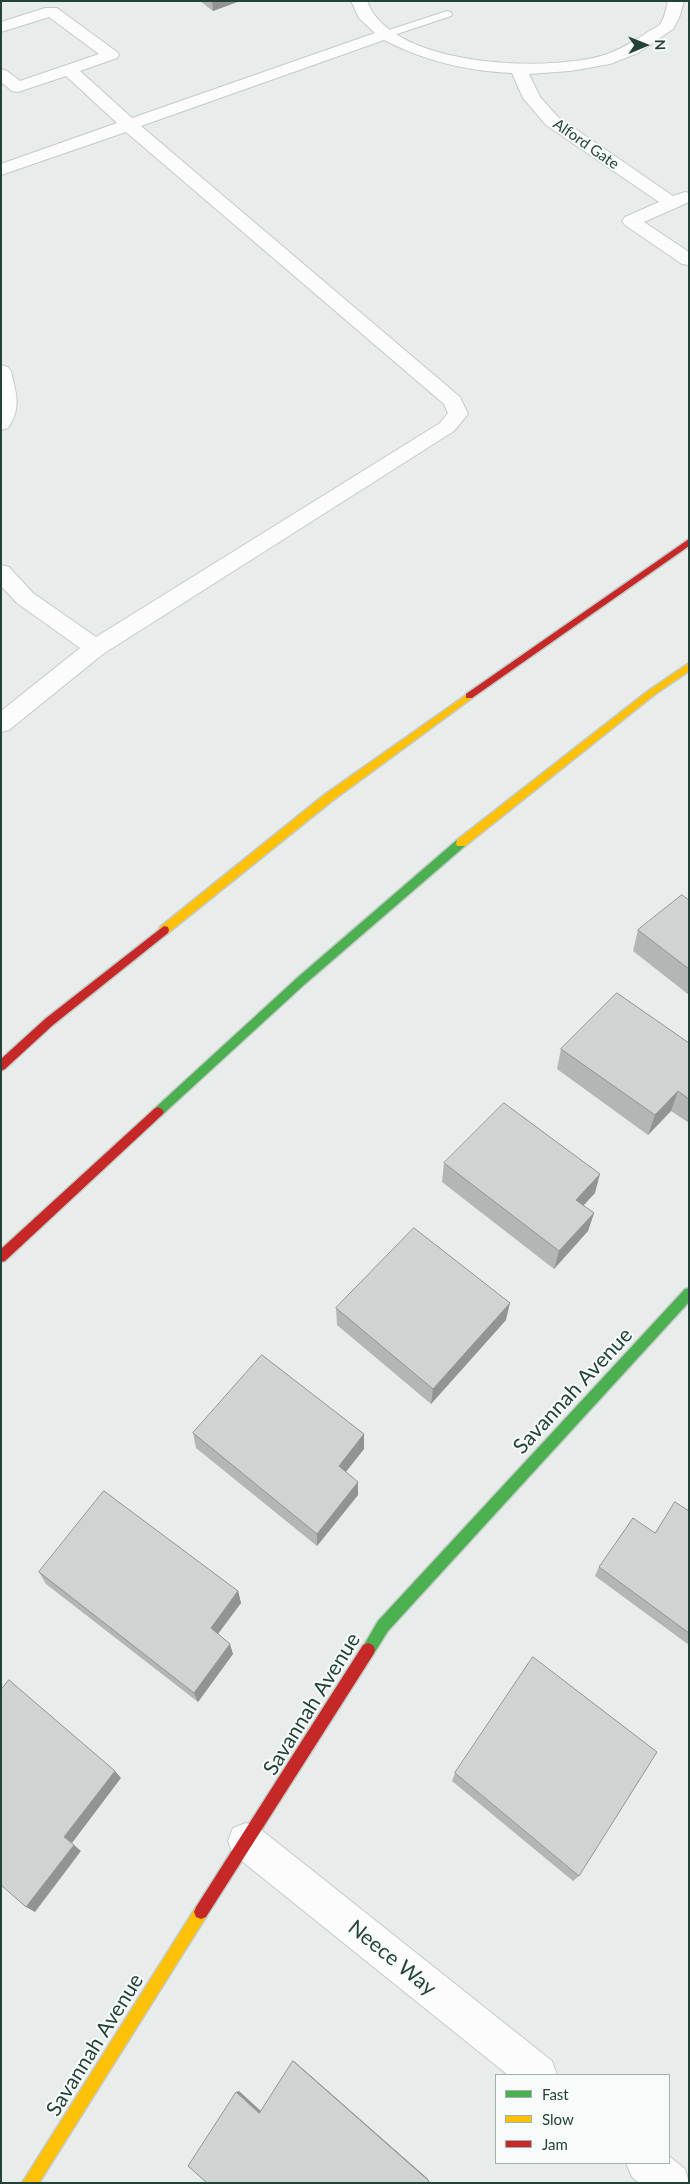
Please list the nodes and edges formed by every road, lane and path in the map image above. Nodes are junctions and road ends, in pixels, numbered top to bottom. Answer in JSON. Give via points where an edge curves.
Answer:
{"nodes":[{"id":1,"x":358,"y":1,"type":"edge"},
{"id":2,"x":676,"y":1,"type":"edge"},
{"id":3,"x":447,"y":14,"type":"dead end"},
{"id":4,"x":1,"y":27,"type":"edge"},
{"id":5,"x":387,"y":34,"type":"junction"},
{"id":6,"x":68,"y":69,"type":"junction"},
{"id":7,"x":519,"y":69,"type":"junction"},
{"id":8,"x":1,"y":74,"type":"edge"},
{"id":9,"x":128,"y":125,"type":"junction"},
{"id":10,"x":1,"y":170,"type":"edge"},
{"id":11,"x":689,"y":196,"type":"edge"},
{"id":12,"x":672,"y":203,"type":"junction"},
{"id":13,"x":689,"y":260,"type":"edge"},
{"id":14,"x":1,"y":371,"type":"edge"},
{"id":15,"x":1,"y":424,"type":"edge"},
{"id":16,"x":689,"y":542,"type":"edge"},
{"id":17,"x":1,"y":572,"type":"edge"},
{"id":18,"x":95,"y":648,"type":"junction"},
{"id":19,"x":689,"y":666,"type":"edge"},
{"id":20,"x":1,"y":724,"type":"edge"},
{"id":21,"x":1,"y":1066,"type":"edge"},
{"id":22,"x":1,"y":1257,"type":"edge"},
{"id":23,"x":689,"y":1293,"type":"edge"},
{"id":24,"x":246,"y":1841,"type":"junction"},
{"id":25,"x":537,"y":2074,"type":"edge"},
{"id":26,"x":647,"y":2164,"type":"edge"},
{"id":27,"x":30,"y":2183,"type":"edge"},
{"id":28,"x":671,"y":2183,"type":"edge"}],
"edges":[{"from":1,"to":5,"type":"street","via":[[365,15]]},
{"from":2,"to":7,"type":"street","via":[[667,26],[632,50],[568,67]]},
{"from":3,"to":5,"type":"lane"},
{"from":4,"to":6,"type":"street","via":[[50,11],[111,55]]},
{"from":5,"to":7,"type":"street","via":[[408,46],[450,60],[482,67]]},
{"from":5,"to":9,"type":"street"},
{"from":6,"to":8,"type":"street","via":[[18,88]]},
{"from":6,"to":9,"type":"street"},
{"from":7,"to":12,"type":"street","name":"Alford Gate","via":[[526,92],[552,121]]},
{"from":9,"to":10,"type":"street"},
{"from":9,"to":18,"type":"street","via":[[453,401],[458,414],[447,427]]},
{"from":11,"to":12,"type":"street"},
{"from":12,"to":13,"type":"street","via":[[631,222]]},
{"from":14,"to":15,"type":"street","via":[[8,404]]},
{"from":16,"to":21,"type":"main road","via":[[328,798],[49,1022]]},
{"from":17,"to":18,"type":"street","via":[[25,598]]},
{"from":18,"to":20,"type":"street"},
{"from":19,"to":22,"type":"main road","via":[[462,842],[316,968]]},
{"from":23,"to":24,"type":"main road","name":"Savannah Avenue","via":[[383,1626]]},
{"from":24,"to":25,"type":"street","name":"Neece Way"},
{"from":24,"to":27,"type":"main road","name":"Savannah Avenue"},
{"from":26,"to":28,"type":"street"}]}
